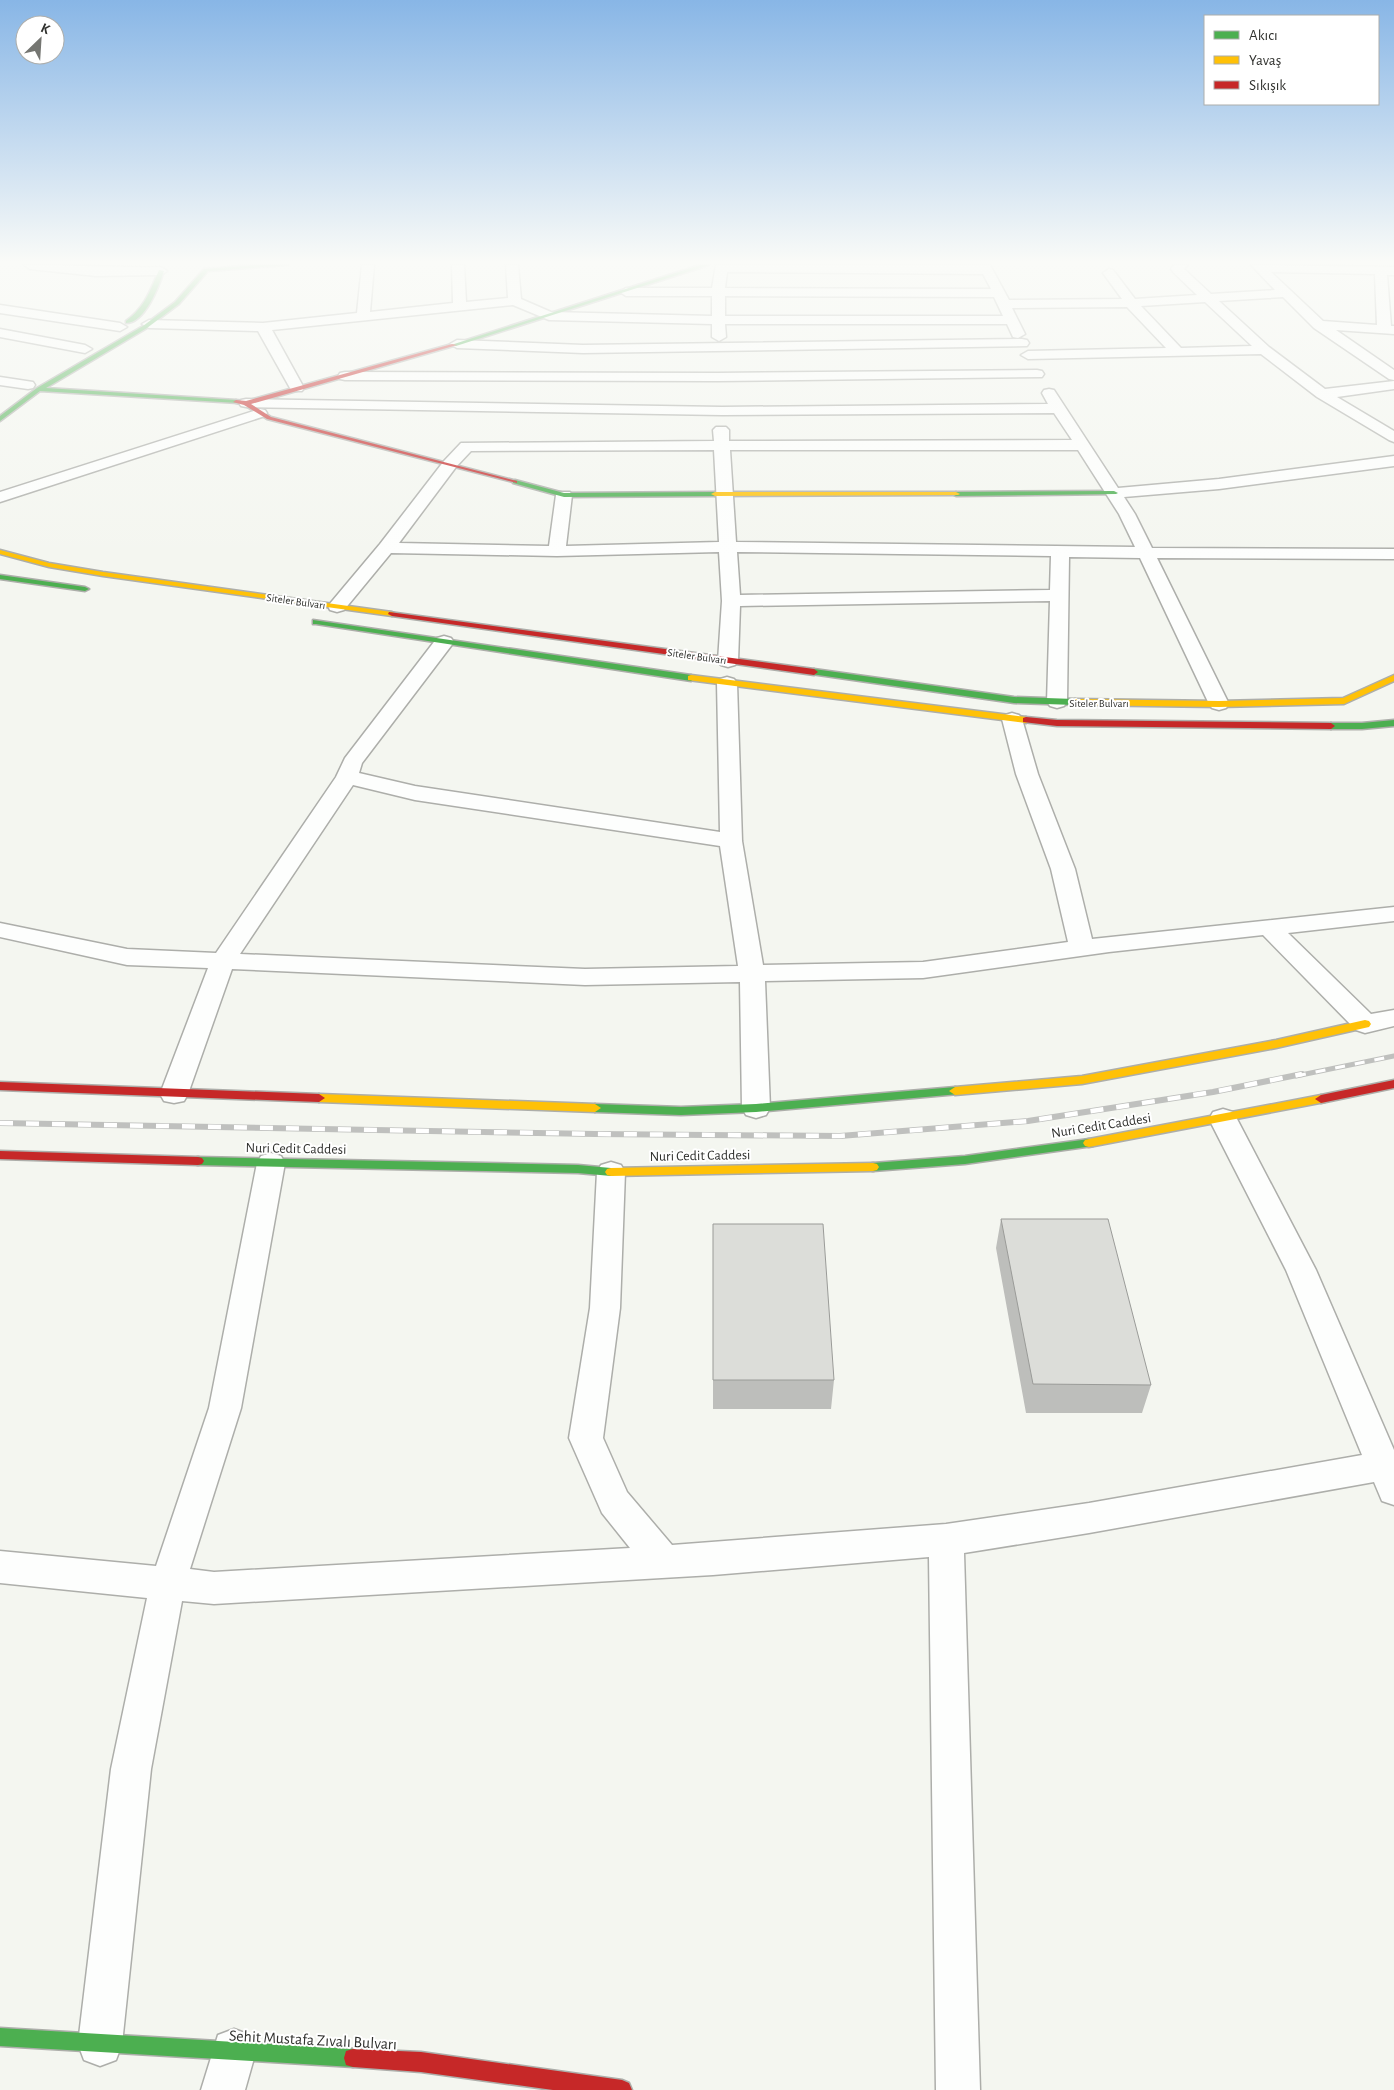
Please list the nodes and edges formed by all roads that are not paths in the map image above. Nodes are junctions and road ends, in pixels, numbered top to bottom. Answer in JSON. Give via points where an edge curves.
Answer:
{"nodes":[{"id":1,"x":67,"y":363,"type":"edge"},
{"id":2,"x":79,"y":363,"type":"edge"},
{"id":3,"x":283,"y":363,"type":"edge"},
{"id":4,"x":392,"y":363,"type":"edge"},
{"id":5,"x":718,"y":363,"type":"edge"},
{"id":6,"x":1031,"y":363,"type":"edge"},
{"id":7,"x":1281,"y":363,"type":"edge"},
{"id":8,"x":1374,"y":363,"type":"edge"},
{"id":9,"x":1037,"y":374,"type":"junction"},
{"id":10,"x":344,"y":376,"type":"junction"},
{"id":11,"x":1394,"y":376,"type":"edge"},
{"id":12,"x":717,"y":377,"type":"junction"},
{"id":13,"x":0,"y":381,"type":"edge"},
{"id":14,"x":1394,"y":385,"type":"edge"},
{"id":15,"x":34,"y":387,"type":"junction"},
{"id":16,"x":298,"y":388,"type":"junction"},
{"id":17,"x":1322,"y":394,"type":"junction"},
{"id":18,"x":246,"y":403,"type":"junction"},
{"id":19,"x":0,"y":404,"type":"edge"},
{"id":20,"x":1058,"y":408,"type":"junction"},
{"id":21,"x":722,"y":411,"type":"junction"},
{"id":22,"x":260,"y":413,"type":"junction"},
{"id":23,"x":0,"y":419,"type":"edge"},
{"id":24,"x":1394,"y":437,"type":"edge"},
{"id":25,"x":1083,"y":445,"type":"junction"},
{"id":26,"x":721,"y":447,"type":"junction"},
{"id":27,"x":1394,"y":461,"type":"edge"},
{"id":28,"x":450,"y":464,"type":"junction"},
{"id":29,"x":1362,"y":465,"type":"junction"},
{"id":30,"x":1394,"y":466,"type":"edge"},
{"id":31,"x":1114,"y":493,"type":"junction"},
{"id":32,"x":564,"y":495,"type":"junction"},
{"id":33,"x":724,"y":496,"type":"junction"},
{"id":34,"x":0,"y":497,"type":"edge"},
{"id":35,"x":728,"y":547,"type":"junction"},
{"id":36,"x":386,"y":548,"type":"junction"},
{"id":37,"x":557,"y":551,"type":"junction"},
{"id":38,"x":1060,"y":551,"type":"junction"},
{"id":39,"x":0,"y":552,"type":"edge"},
{"id":40,"x":1147,"y":554,"type":"junction"},
{"id":41,"x":1394,"y":554,"type":"edge"},
{"id":42,"x":0,"y":577,"type":"edge"},
{"id":43,"x":92,"y":590,"type":"dead end"},
{"id":44,"x":1059,"y":595,"type":"junction"},
{"id":45,"x":731,"y":601,"type":"junction"},
{"id":46,"x":337,"y":606,"type":"junction"},
{"id":47,"x":304,"y":620,"type":"dead end"},
{"id":48,"x":444,"y":642,"type":"junction"},
{"id":49,"x":728,"y":672,"type":"junction"},
{"id":50,"x":1394,"y":678,"type":"edge"},
{"id":51,"x":1057,"y":702,"type":"junction"},
{"id":52,"x":1219,"y":704,"type":"junction"},
{"id":53,"x":1012,"y":719,"type":"junction"},
{"id":54,"x":1394,"y":723,"type":"edge"},
{"id":55,"x":347,"y":777,"type":"junction"},
{"id":56,"x":732,"y":840,"type":"junction"},
{"id":57,"x":1394,"y":914,"type":"edge"},
{"id":58,"x":1269,"y":927,"type":"junction"},
{"id":59,"x":0,"y":930,"type":"edge"},
{"id":60,"x":1082,"y":948,"type":"junction"},
{"id":61,"x":223,"y":961,"type":"junction"},
{"id":62,"x":752,"y":975,"type":"junction"},
{"id":63,"x":1394,"y":1018,"type":"edge"},
{"id":64,"x":1365,"y":1024,"type":"junction"},
{"id":65,"x":1394,"y":1084,"type":"edge"},
{"id":66,"x":0,"y":1086,"type":"edge"},
{"id":67,"x":174,"y":1094,"type":"junction"},
{"id":68,"x":756,"y":1108,"type":"junction"},
{"id":69,"x":1223,"y":1120,"type":"junction"},
{"id":70,"x":0,"y":1155,"type":"edge"},
{"id":71,"x":271,"y":1163,"type":"junction"},
{"id":72,"x":611,"y":1172,"type":"junction"},
{"id":73,"x":1391,"y":1473,"type":"edge"},
{"id":74,"x":946,"y":1540,"type":"junction"},
{"id":75,"x":663,"y":1561,"type":"junction"},
{"id":76,"x":0,"y":1567,"type":"edge"},
{"id":77,"x":168,"y":1583,"type":"junction"},
{"id":78,"x":0,"y":2037,"type":"edge"},
{"id":79,"x":100,"y":2044,"type":"junction"},
{"id":80,"x":228,"y":2071,"type":"edge"},
{"id":81,"x":622,"y":2090,"type":"edge"},
{"id":82,"x":958,"y":2090,"type":"edge"}],
"edges":[{"from":1,"to":15,"type":"main road"},
{"from":2,"to":15,"type":"main road"},
{"from":3,"to":16,"type":"street"},
{"from":4,"to":10,"type":"main road"},
{"from":5,"to":12,"type":"street"},
{"from":6,"to":9,"type":"street"},
{"from":7,"to":17,"type":"street"},
{"from":8,"to":11,"type":"street"},
{"from":9,"to":12,"type":"street"},
{"from":9,"to":20,"type":"street"},
{"from":10,"to":12,"type":"street"},
{"from":10,"to":16,"type":"main road"},
{"from":12,"to":21,"type":"street"},
{"from":13,"to":15,"type":"street"},
{"from":14,"to":17,"type":"street"},
{"from":15,"to":18,"type":"main road"},
{"from":15,"to":19,"type":"main road"},
{"from":15,"to":23,"type":"main road"},
{"from":16,"to":18,"type":"main road"},
{"from":17,"to":24,"type":"street"},
{"from":18,"to":21,"type":"street"},
{"from":18,"to":22,"type":"main road"},
{"from":20,"to":21,"type":"street"},
{"from":20,"to":25,"type":"street"},
{"from":21,"to":26,"type":"street"},
{"from":22,"to":28,"type":"main road"},
{"from":22,"to":34,"type":"street"},
{"from":25,"to":26,"type":"street"},
{"from":25,"to":31,"type":"street"},
{"from":26,"to":28,"type":"street","via":[[467,446]]},
{"from":26,"to":33,"type":"street"},
{"from":27,"to":29,"type":"street"},
{"from":28,"to":32,"type":"main road"},
{"from":28,"to":36,"type":"street"},
{"from":29,"to":30,"type":"street"},
{"from":29,"to":31,"type":"street","via":[[1219,484]]},
{"from":31,"to":33,"type":"main road"},
{"from":31,"to":40,"type":"street"},
{"from":32,"to":33,"type":"main road"},
{"from":32,"to":37,"type":"street"},
{"from":33,"to":35,"type":"street"},
{"from":35,"to":37,"type":"street"},
{"from":35,"to":38,"type":"street"},
{"from":35,"to":45,"type":"street"},
{"from":36,"to":37,"type":"street"},
{"from":36,"to":46,"type":"street"},
{"from":38,"to":40,"type":"street"},
{"from":38,"to":44,"type":"street"},
{"from":39,"to":46,"type":"main road","name":"Siteler Bulvarı","via":[[103,574]]},
{"from":40,"to":41,"type":"street"},
{"from":40,"to":52,"type":"street"},
{"from":42,"to":43,"type":"main road"},
{"from":44,"to":45,"type":"street"},
{"from":44,"to":51,"type":"street"},
{"from":45,"to":49,"type":"street"},
{"from":46,"to":49,"type":"main road","name":"Siteler Bulvarı"},
{"from":47,"to":48,"type":"main road","name":"Siteler Bulvarı"},
{"from":48,"to":49,"type":"main road","name":"Siteler Bulvarı"},
{"from":48,"to":55,"type":"street","via":[[352,762]]},
{"from":49,"to":51,"type":"main road","name":"Siteler Bulvarı"},
{"from":49,"to":53,"type":"main road","name":"Siteler Bulvarı"},
{"from":49,"to":56,"type":"street"},
{"from":50,"to":52,"type":"main road","name":"Siteler Bulvarı","via":[[1344,701]]},
{"from":51,"to":52,"type":"main road","name":"Siteler Bulvarı"},
{"from":53,"to":54,"type":"main road","name":"Siteler Bulvarı","via":[[1057,723],[1333,726]]},
{"from":53,"to":60,"type":"street","via":[[1027,774],[1063,870]]},
{"from":55,"to":56,"type":"street","via":[[414,793]]},
{"from":55,"to":61,"type":"street"},
{"from":56,"to":62,"type":"street"},
{"from":57,"to":58,"type":"street"},
{"from":58,"to":60,"type":"street"},
{"from":58,"to":64,"type":"street"},
{"from":59,"to":61,"type":"street","via":[[127,957]]},
{"from":60,"to":62,"type":"street","via":[[923,970]]},
{"from":61,"to":62,"type":"street","via":[[585,977]]},
{"from":61,"to":67,"type":"street"},
{"from":62,"to":68,"type":"street"},
{"from":63,"to":64,"type":"street"},
{"from":64,"to":68,"type":"main road","via":[[1082,1080]]},
{"from":65,"to":69,"type":"main road","name":"Nuri Cedit Caddesi"},
{"from":66,"to":67,"type":"main road"},
{"from":67,"to":68,"type":"main road","via":[[681,1111]]},
{"from":69,"to":72,"type":"main road","name":"Nuri Cedit Caddesi","via":[[965,1160],[877,1167]]},
{"from":69,"to":73,"type":"street","via":[[1301,1270]]},
{"from":70,"to":71,"type":"main road","name":"Nuri Cedit Caddesi"},
{"from":71,"to":72,"type":"main road","name":"Nuri Cedit Caddesi"},
{"from":71,"to":77,"type":"street","via":[[225,1408]]},
{"from":72,"to":75,"type":"street","via":[[605,1308],[586,1438],[614,1502]]},
{"from":73,"to":74,"type":"street"},
{"from":74,"to":75,"type":"street"},
{"from":74,"to":82,"type":"street"},
{"from":75,"to":77,"type":"street","via":[[214,1588]]},
{"from":76,"to":77,"type":"street"},
{"from":77,"to":79,"type":"street","via":[[131,1769]]},
{"from":78,"to":79,"type":"main road","name":"Sehit Mustafa Zıvalı Bulvarı"},
{"from":79,"to":80,"type":"main road","name":"Sehit Mustafa Zıvalı Bulvarı"},
{"from":80,"to":81,"type":"main road","name":"Sehit Mustafa Zıvalı Bulvarı","via":[[421,2062]]}]}
